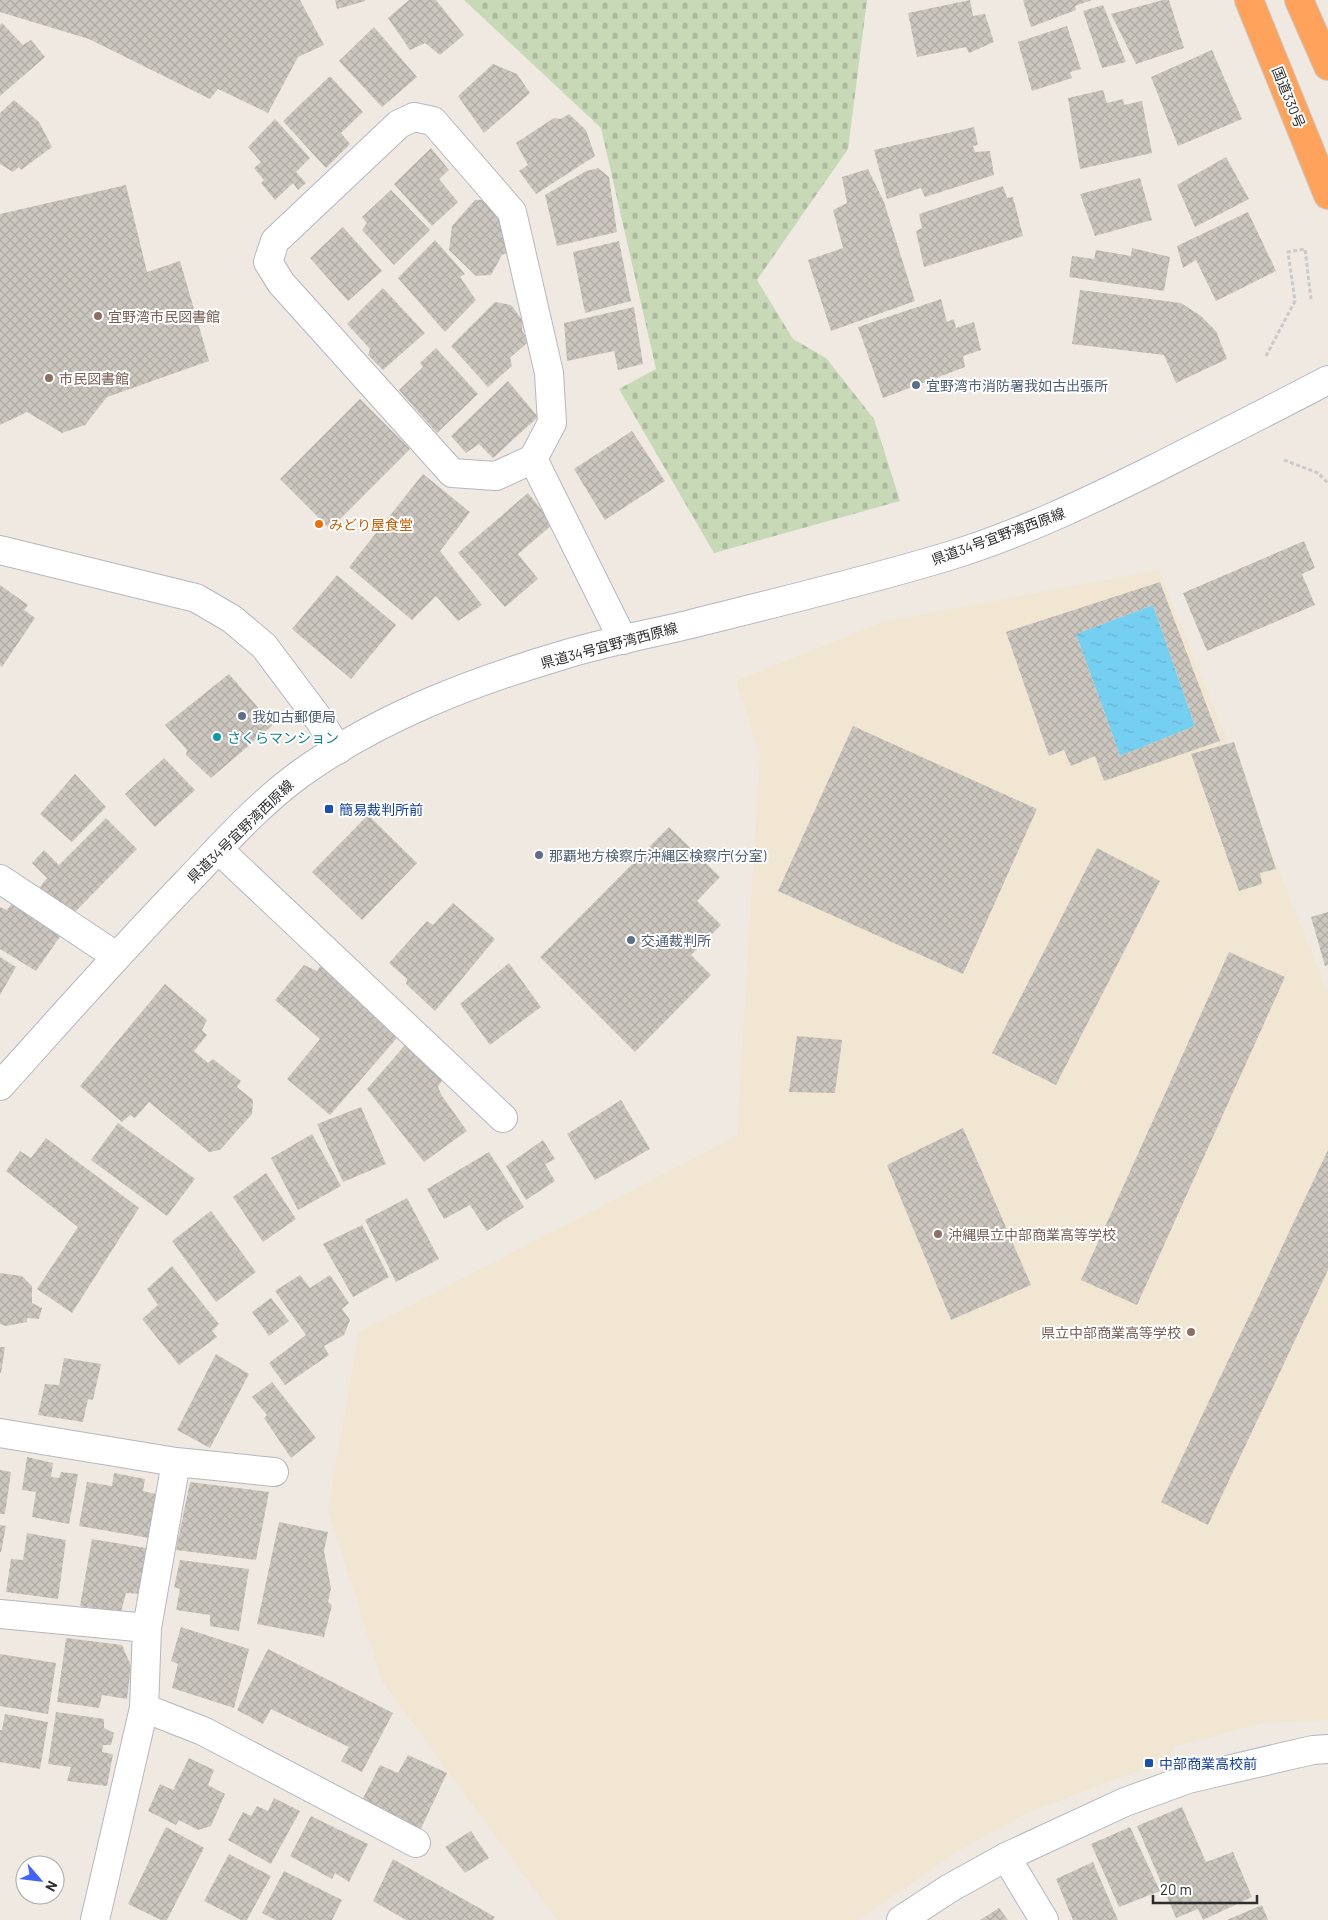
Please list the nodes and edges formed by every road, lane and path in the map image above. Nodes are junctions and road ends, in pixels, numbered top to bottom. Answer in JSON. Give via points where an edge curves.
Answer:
{"nodes":[{"id":1,"x":1249,"y":0,"type":"edge"},
{"id":2,"x":1299,"y":0,"type":"edge"},
{"id":3,"x":1328,"y":66,"type":"edge"},
{"id":4,"x":1328,"y":195,"type":"edge"},
{"id":5,"x":1311,"y":299,"type":"dead end"},
{"id":6,"x":1266,"y":356,"type":"dead end"},
{"id":7,"x":1328,"y":380,"type":"edge"},
{"id":8,"x":533,"y":459,"type":"junction"},
{"id":9,"x":1284,"y":460,"type":"dead end"},
{"id":10,"x":1328,"y":483,"type":"edge"},
{"id":11,"x":0,"y":550,"type":"edge"},
{"id":12,"x":623,"y":640,"type":"junction"},
{"id":13,"x":338,"y":750,"type":"junction"},
{"id":14,"x":218,"y":849,"type":"junction"},
{"id":15,"x":0,"y":879,"type":"edge"},
{"id":16,"x":116,"y":956,"type":"junction"},
{"id":17,"x":0,"y":1086,"type":"edge"},
{"id":18,"x":503,"y":1118,"type":"dead end"},
{"id":19,"x":0,"y":1433,"type":"edge"},
{"id":20,"x":176,"y":1462,"type":"junction"},
{"id":21,"x":274,"y":1472,"type":"dead end"},
{"id":22,"x":0,"y":1614,"type":"edge"},
{"id":23,"x":148,"y":1628,"type":"junction"},
{"id":24,"x":144,"y":1708,"type":"junction"},
{"id":25,"x":1328,"y":1749,"type":"edge"},
{"id":26,"x":416,"y":1843,"type":"dead end"},
{"id":27,"x":1006,"y":1856,"type":"junction"},
{"id":28,"x":95,"y":1920,"type":"edge"},
{"id":29,"x":901,"y":1920,"type":"edge"},
{"id":30,"x":1044,"y":1920,"type":"edge"}],
"edges":[{"from":1,"to":4,"type":"highway","name":"国道330号"},
{"from":2,"to":3,"type":"highway"},
{"from":5,"to":6,"type":"path","via":[[1306,249],[1288,252],[1295,302]]},
{"from":7,"to":12,"type":"street","name":"県道34号宜野湾西原線","via":[[1078,506],[1012,534],[837,589]]},
{"from":8,"to":8,"type":"street","via":[[496,476],[452,473],[281,283],[268,262],[275,241],[399,124],[414,117],[433,121],[512,212],[549,372],[552,423]]},
{"from":8,"to":12,"type":"street"},
{"from":9,"to":10,"type":"path","via":[[1318,473]]},
{"from":11,"to":13,"type":"street","via":[[196,598],[232,619],[264,646]]},
{"from":12,"to":13,"type":"street","name":"県道34号宜野湾西原線","via":[[562,655],[457,690],[397,716]]},
{"from":13,"to":14,"type":"street","name":"県道34号宜野湾西原線","via":[[299,775]]},
{"from":14,"to":16,"type":"street","name":"県道34号宜野湾西原線"},
{"from":14,"to":18,"type":"street"},
{"from":15,"to":16,"type":"street"},
{"from":16,"to":17,"type":"street","name":"県道34号宜野湾西原線"},
{"from":19,"to":20,"type":"street"},
{"from":20,"to":21,"type":"street"},
{"from":20,"to":23,"type":"street"},
{"from":22,"to":23,"type":"street"},
{"from":23,"to":24,"type":"street"},
{"from":24,"to":26,"type":"street","via":[[203,1731]]},
{"from":24,"to":28,"type":"street"},
{"from":25,"to":27,"type":"street","via":[[1188,1779],[1125,1802]]},
{"from":27,"to":29,"type":"street"},
{"from":27,"to":30,"type":"street"}]}
